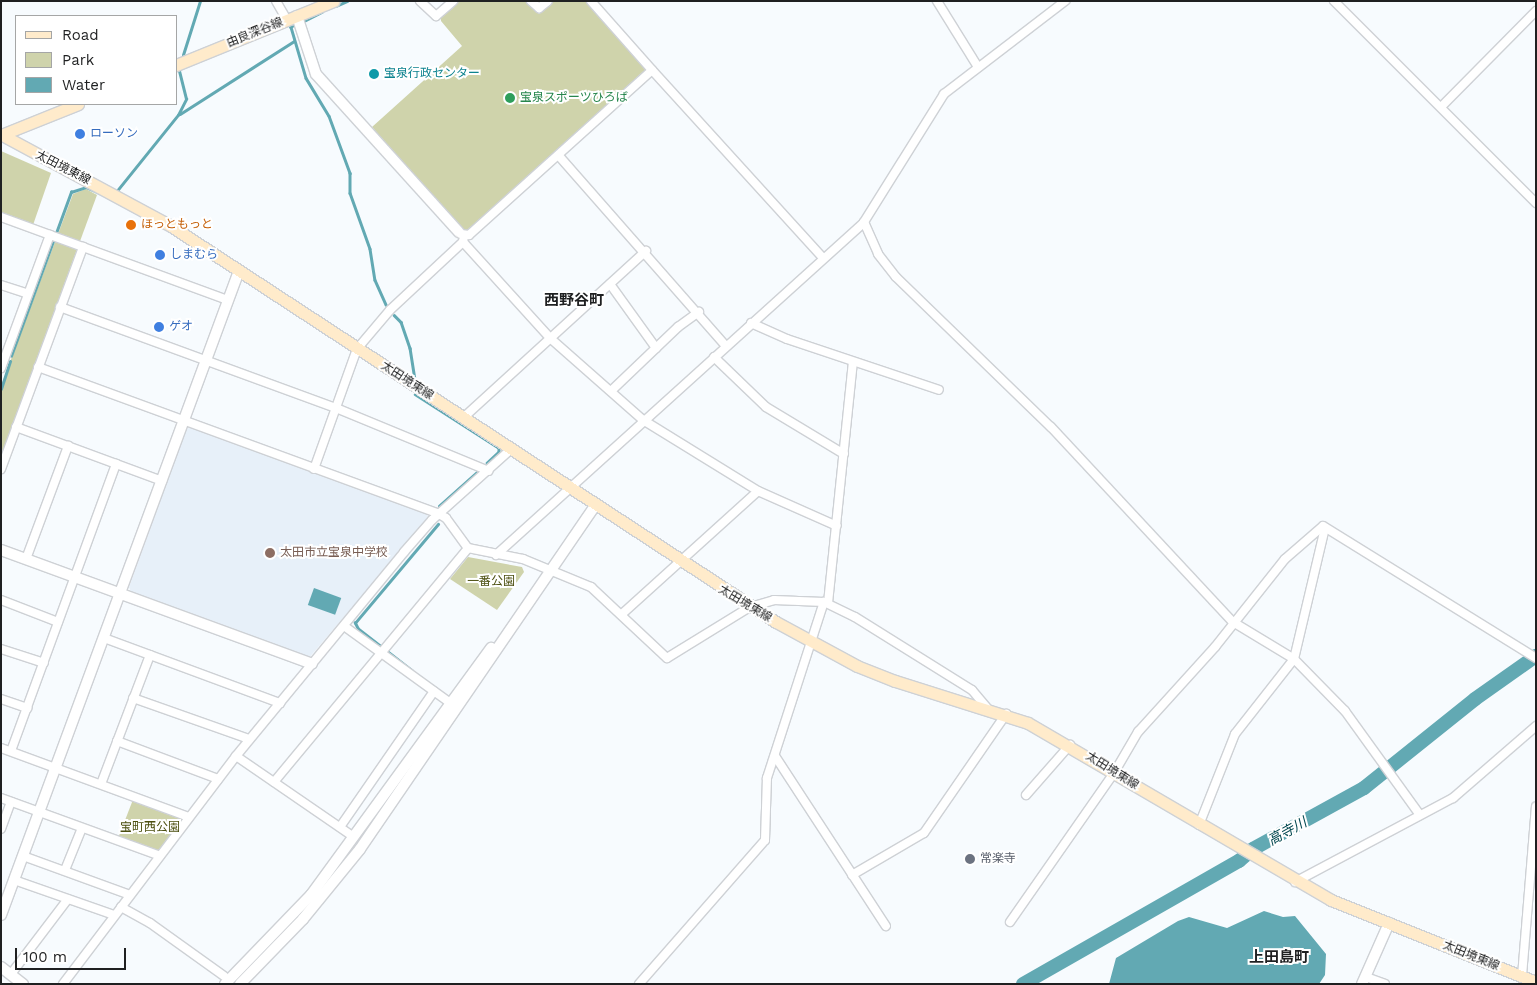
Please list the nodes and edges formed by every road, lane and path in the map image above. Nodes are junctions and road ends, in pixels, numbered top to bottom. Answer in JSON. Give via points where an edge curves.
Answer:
{"nodes":[{"id":1,"x":276,"y":1,"type":"edge"},
{"id":2,"x":334,"y":1,"type":"edge"},
{"id":3,"x":420,"y":1,"type":"edge"},
{"id":4,"x":453,"y":1,"type":"edge"},
{"id":5,"x":531,"y":1,"type":"edge"},
{"id":6,"x":548,"y":1,"type":"edge"},
{"id":7,"x":591,"y":1,"type":"edge"},
{"id":8,"x":937,"y":1,"type":"edge"},
{"id":9,"x":1065,"y":1,"type":"edge"},
{"id":10,"x":1334,"y":1,"type":"edge"},
{"id":11,"x":1536,"y":11,"type":"edge"},
{"id":12,"x":292,"y":18,"type":"junction"},
{"id":13,"x":178,"y":63,"type":"edge"},
{"id":14,"x":978,"y":67,"type":"junction"},
{"id":15,"x":652,"y":70,"type":"junction"},
{"id":16,"x":75,"y":105,"type":"edge"},
{"id":17,"x":1441,"y":107,"type":"junction"},
{"id":18,"x":1,"y":134,"type":"edge"},
{"id":19,"x":559,"y":156,"type":"junction"},
{"id":20,"x":1534,"y":199,"type":"edge"},
{"id":21,"x":1,"y":216,"type":"edge"},
{"id":22,"x":864,"y":222,"type":"junction"},
{"id":23,"x":50,"y":235,"type":"junction"},
{"id":24,"x":462,"y":237,"type":"junction"},
{"id":25,"x":83,"y":247,"type":"junction"},
{"id":26,"x":646,"y":251,"type":"junction"},
{"id":27,"x":823,"y":258,"type":"junction"},
{"id":28,"x":239,"y":271,"type":"junction"},
{"id":29,"x":1,"y":284,"type":"edge"},
{"id":30,"x":610,"y":284,"type":"junction"},
{"id":31,"x":28,"y":294,"type":"junction"},
{"id":32,"x":228,"y":300,"type":"junction"},
{"id":33,"x":60,"y":308,"type":"junction"},
{"id":34,"x":699,"y":312,"type":"junction"},
{"id":35,"x":751,"y":323,"type":"junction"},
{"id":36,"x":550,"y":338,"type":"junction"},
{"id":37,"x":726,"y":346,"type":"junction"},
{"id":38,"x":357,"y":348,"type":"junction"},
{"id":39,"x":656,"y":348,"type":"junction"},
{"id":40,"x":4,"y":354,"type":"edge"},
{"id":41,"x":714,"y":357,"type":"junction"},
{"id":42,"x":206,"y":360,"type":"junction"},
{"id":43,"x":853,"y":362,"type":"junction"},
{"id":44,"x":38,"y":367,"type":"junction"},
{"id":45,"x":1,"y":368,"type":"edge"},
{"id":46,"x":939,"y":390,"type":"dead end"},
{"id":47,"x":611,"y":391,"type":"junction"},
{"id":48,"x":336,"y":408,"type":"junction"},
{"id":49,"x":463,"y":418,"type":"junction"},
{"id":50,"x":643,"y":420,"type":"junction"},
{"id":51,"x":184,"y":421,"type":"junction"},
{"id":52,"x":16,"y":427,"type":"junction"},
{"id":53,"x":68,"y":446,"type":"junction"},
{"id":54,"x":511,"y":449,"type":"junction"},
{"id":55,"x":844,"y":454,"type":"junction"},
{"id":56,"x":116,"y":464,"type":"junction"},
{"id":57,"x":314,"y":468,"type":"junction"},
{"id":58,"x":1,"y":469,"type":"edge"},
{"id":59,"x":489,"y":470,"type":"junction"},
{"id":60,"x":162,"y":481,"type":"junction"},
{"id":61,"x":569,"y":488,"type":"junction"},
{"id":62,"x":758,"y":491,"type":"junction"},
{"id":63,"x":594,"y":506,"type":"junction"},
{"id":64,"x":439,"y":514,"type":"junction"},
{"id":65,"x":837,"y":526,"type":"junction"},
{"id":66,"x":1325,"y":528,"type":"junction"},
{"id":67,"x":468,"y":548,"type":"junction"},
{"id":68,"x":1,"y":550,"type":"edge"},
{"id":69,"x":496,"y":555,"type":"junction"},
{"id":70,"x":26,"y":559,"type":"junction"},
{"id":71,"x":679,"y":562,"type":"junction"},
{"id":72,"x":550,"y":572,"type":"junction"},
{"id":73,"x":75,"y":577,"type":"junction"},
{"id":74,"x":120,"y":594,"type":"junction"},
{"id":75,"x":1,"y":600,"type":"edge"},
{"id":76,"x":826,"y":603,"type":"junction"},
{"id":77,"x":750,"y":607,"type":"junction"},
{"id":78,"x":622,"y":614,"type":"junction"},
{"id":79,"x":58,"y":622,"type":"junction"},
{"id":80,"x":1233,"y":622,"type":"junction"},
{"id":81,"x":344,"y":626,"type":"junction"},
{"id":82,"x":104,"y":638,"type":"junction"},
{"id":83,"x":813,"y":643,"type":"junction"},
{"id":84,"x":1,"y":649,"type":"edge"},
{"id":85,"x":382,"y":653,"type":"junction"},
{"id":86,"x":150,"y":655,"type":"junction"},
{"id":87,"x":1533,"y":656,"type":"edge"},
{"id":88,"x":1294,"y":659,"type":"junction"},
{"id":89,"x":44,"y":663,"type":"junction"},
{"id":90,"x":312,"y":664,"type":"junction"},
{"id":91,"x":434,"y":691,"type":"junction"},
{"id":92,"x":133,"y":698,"type":"junction"},
{"id":93,"x":1,"y":699,"type":"edge"},
{"id":94,"x":280,"y":702,"type":"junction"},
{"id":95,"x":449,"y":702,"type":"junction"},
{"id":96,"x":27,"y":708,"type":"junction"},
{"id":97,"x":988,"y":709,"type":"junction"},
{"id":98,"x":1006,"y":714,"type":"junction"},
{"id":99,"x":1536,"y":726,"type":"edge"},
{"id":100,"x":249,"y":739,"type":"junction"},
{"id":101,"x":117,"y":741,"type":"junction"},
{"id":102,"x":1070,"y":745,"type":"junction"},
{"id":103,"x":1,"y":748,"type":"edge"},
{"id":104,"x":11,"y":751,"type":"junction"},
{"id":105,"x":236,"y":756,"type":"junction"},
{"id":106,"x":775,"y":756,"type":"junction"},
{"id":107,"x":56,"y":768,"type":"junction"},
{"id":108,"x":1114,"y":773,"type":"junction"},
{"id":109,"x":218,"y":779,"type":"junction"},
{"id":110,"x":274,"y":782,"type":"junction"},
{"id":111,"x":101,"y":784,"type":"junction"},
{"id":112,"x":1026,"y":795,"type":"dead end"},
{"id":113,"x":1,"y":798,"type":"edge"},
{"id":114,"x":11,"y":802,"type":"junction"},
{"id":115,"x":1536,"y":807,"type":"edge"},
{"id":116,"x":39,"y":812,"type":"junction"},
{"id":117,"x":1420,"y":815,"type":"junction"},
{"id":118,"x":189,"y":817,"type":"junction"},
{"id":119,"x":1199,"y":825,"type":"junction"},
{"id":120,"x":340,"y":827,"type":"junction"},
{"id":121,"x":82,"y":828,"type":"junction"},
{"id":122,"x":1,"y":829,"type":"edge"},
{"id":123,"x":354,"y":837,"type":"junction"},
{"id":124,"x":23,"y":856,"type":"junction"},
{"id":125,"x":160,"y":856,"type":"junction"},
{"id":126,"x":65,"y":870,"type":"junction"},
{"id":127,"x":852,"y":874,"type":"junction"},
{"id":128,"x":14,"y":880,"type":"junction"},
{"id":129,"x":1295,"y":882,"type":"junction"},
{"id":130,"x":130,"y":895,"type":"junction"},
{"id":131,"x":68,"y":899,"type":"junction"},
{"id":132,"x":121,"y":907,"type":"junction"},
{"id":133,"x":1,"y":915,"type":"edge"},
{"id":134,"x":114,"y":916,"type":"junction"},
{"id":135,"x":1010,"y":922,"type":"dead end"},
{"id":136,"x":1389,"y":923,"type":"junction"},
{"id":137,"x":886,"y":926,"type":"dead end"},
{"id":138,"x":1,"y":967,"type":"edge"},
{"id":139,"x":11,"y":974,"type":"junction"},
{"id":140,"x":1521,"y":979,"type":"edge"},
{"id":141,"x":225,"y":980,"type":"edge"},
{"id":142,"x":1364,"y":980,"type":"edge"},
{"id":143,"x":1536,"y":982,"type":"edge"},
{"id":144,"x":23,"y":984,"type":"edge"},
{"id":145,"x":63,"y":984,"type":"edge"},
{"id":146,"x":240,"y":984,"type":"edge"},
{"id":147,"x":639,"y":984,"type":"edge"},
{"id":148,"x":1386,"y":984,"type":"edge"}],
"edges":[{"from":1,"to":12,"type":"street"},
{"from":2,"to":12,"type":"main road","name":"由良深谷線"},
{"from":3,"to":4,"type":"street","via":[[436,16]]},
{"from":5,"to":6,"type":"street","via":[[539,8]]},
{"from":7,"to":15,"type":"street"},
{"from":8,"to":14,"type":"street"},
{"from":9,"to":14,"type":"street"},
{"from":10,"to":17,"type":"street"},
{"from":11,"to":17,"type":"street"},
{"from":12,"to":13,"type":"main road","name":"由良深谷線"},
{"from":12,"to":24,"type":"street","via":[[316,74]]},
{"from":14,"to":22,"type":"street","via":[[944,94]]},
{"from":15,"to":19,"type":"street"},
{"from":15,"to":27,"type":"street"},
{"from":16,"to":18,"type":"main road"},
{"from":17,"to":20,"type":"street"},
{"from":18,"to":28,"type":"main road","name":"太田境東線","via":[[114,195]]},
{"from":19,"to":24,"type":"street"},
{"from":19,"to":26,"type":"street"},
{"from":21,"to":23,"type":"street"},
{"from":22,"to":27,"type":"street"},
{"from":22,"to":80,"type":"street","via":[[878,254],[896,277],[1051,427]]},
{"from":23,"to":25,"type":"street"},
{"from":23,"to":31,"type":"street"},
{"from":24,"to":36,"type":"street"},
{"from":24,"to":38,"type":"street"},
{"from":25,"to":32,"type":"street"},
{"from":25,"to":33,"type":"street"},
{"from":26,"to":30,"type":"street"},
{"from":26,"to":34,"type":"street"},
{"from":27,"to":35,"type":"street"},
{"from":28,"to":32,"type":"street"},
{"from":28,"to":38,"type":"main road","name":"太田境東線"},
{"from":29,"to":31,"type":"street"},
{"from":30,"to":36,"type":"street"},
{"from":30,"to":39,"type":"street"},
{"from":31,"to":40,"type":"street"},
{"from":32,"to":42,"type":"street"},
{"from":33,"to":42,"type":"street"},
{"from":33,"to":44,"type":"street"},
{"from":34,"to":37,"type":"street"},
{"from":34,"to":39,"type":"street"},
{"from":35,"to":37,"type":"street"},
{"from":35,"to":43,"type":"street"},
{"from":36,"to":47,"type":"street"},
{"from":36,"to":49,"type":"street"},
{"from":37,"to":41,"type":"street"},
{"from":38,"to":48,"type":"street"},
{"from":38,"to":49,"type":"main road","name":"太田境東線"},
{"from":39,"to":47,"type":"street"},
{"from":40,"to":45,"type":"street"},
{"from":41,"to":50,"type":"street"},
{"from":41,"to":55,"type":"street","via":[[766,407]]},
{"from":42,"to":48,"type":"street"},
{"from":42,"to":51,"type":"street"},
{"from":43,"to":46,"type":"street"},
{"from":43,"to":55,"type":"street"},
{"from":44,"to":51,"type":"street"},
{"from":44,"to":52,"type":"street"},
{"from":47,"to":50,"type":"street"},
{"from":48,"to":57,"type":"street"},
{"from":48,"to":59,"type":"street"},
{"from":49,"to":54,"type":"main road","name":"太田境東線"},
{"from":50,"to":61,"type":"street"},
{"from":50,"to":62,"type":"street"},
{"from":51,"to":57,"type":"street"},
{"from":51,"to":60,"type":"street"},
{"from":52,"to":53,"type":"street"},
{"from":52,"to":58,"type":"street"},
{"from":53,"to":56,"type":"street"},
{"from":53,"to":70,"type":"street"},
{"from":54,"to":59,"type":"street"},
{"from":54,"to":61,"type":"main road","name":"太田境東線"},
{"from":55,"to":65,"type":"street"},
{"from":56,"to":60,"type":"street"},
{"from":56,"to":73,"type":"street"},
{"from":57,"to":64,"type":"street"},
{"from":59,"to":64,"type":"street"},
{"from":60,"to":74,"type":"street"},
{"from":61,"to":63,"type":"main road","name":"太田境東線"},
{"from":61,"to":69,"type":"street"},
{"from":62,"to":65,"type":"street"},
{"from":62,"to":71,"type":"street"},
{"from":63,"to":71,"type":"main road","name":"太田境東線"},
{"from":63,"to":72,"type":"street"},
{"from":64,"to":67,"type":"street","via":[[446,518]]},
{"from":64,"to":81,"type":"street"},
{"from":65,"to":76,"type":"street"},
{"from":66,"to":80,"type":"street","via":[[1323,526],[1284,560]]},
{"from":66,"to":87,"type":"street"},
{"from":66,"to":88,"type":"street"},
{"from":67,"to":69,"type":"street"},
{"from":67,"to":85,"type":"street"},
{"from":68,"to":70,"type":"street"},
{"from":69,"to":72,"type":"street"},
{"from":70,"to":73,"type":"street"},
{"from":71,"to":77,"type":"main road","name":"太田境東線"},
{"from":71,"to":78,"type":"street"},
{"from":72,"to":78,"type":"street","via":[[591,587]]},
{"from":72,"to":95,"type":"street"},
{"from":72,"to":146,"type":"street","via":[[360,849],[302,919]]},
{"from":73,"to":74,"type":"street"},
{"from":73,"to":79,"type":"street"},
{"from":74,"to":82,"type":"street"},
{"from":74,"to":90,"type":"street"},
{"from":75,"to":79,"type":"street"},
{"from":76,"to":77,"type":"street","via":[[774,600]]},
{"from":76,"to":83,"type":"street"},
{"from":76,"to":97,"type":"street","via":[[854,616],[972,690]]},
{"from":77,"to":78,"type":"street","via":[[667,658]]},
{"from":77,"to":83,"type":"main road","name":"太田境東線"},
{"from":79,"to":89,"type":"street"},
{"from":80,"to":88,"type":"street"},
{"from":80,"to":108,"type":"street","via":[[1138,732]]},
{"from":81,"to":85,"type":"street"},
{"from":81,"to":90,"type":"street"},
{"from":82,"to":86,"type":"street"},
{"from":82,"to":107,"type":"street"},
{"from":83,"to":97,"type":"main road","name":"太田境東線","via":[[895,681]]},
{"from":83,"to":106,"type":"street","via":[[789,704]]},
{"from":84,"to":89,"type":"street"},
{"from":85,"to":91,"type":"street"},
{"from":85,"to":110,"type":"street"},
{"from":86,"to":92,"type":"street"},
{"from":86,"to":94,"type":"street"},
{"from":88,"to":117,"type":"street","via":[[1345,711]]},
{"from":88,"to":119,"type":"street","via":[[1235,734]]},
{"from":89,"to":96,"type":"street"},
{"from":90,"to":94,"type":"street"},
{"from":91,"to":95,"type":"street"},
{"from":91,"to":120,"type":"street"},
{"from":92,"to":100,"type":"street"},
{"from":92,"to":101,"type":"street"},
{"from":93,"to":96,"type":"street"},
{"from":94,"to":100,"type":"street"},
{"from":95,"to":123,"type":"street"},
{"from":96,"to":104,"type":"street"},
{"from":97,"to":98,"type":"main road","name":"太田境東線"},
{"from":98,"to":102,"type":"main road","name":"太田境東線"},
{"from":98,"to":127,"type":"street","via":[[924,832]]},
{"from":99,"to":117,"type":"street","via":[[1452,798]]},
{"from":100,"to":105,"type":"street"},
{"from":101,"to":109,"type":"street"},
{"from":101,"to":111,"type":"street"},
{"from":102,"to":108,"type":"main road","name":"太田境東線"},
{"from":102,"to":112,"type":"street"},
{"from":103,"to":104,"type":"street"},
{"from":104,"to":107,"type":"street"},
{"from":105,"to":109,"type":"street"},
{"from":105,"to":110,"type":"street"},
{"from":106,"to":127,"type":"street"},
{"from":106,"to":147,"type":"street","via":[[767,778],[765,840]]},
{"from":107,"to":111,"type":"street"},
{"from":107,"to":116,"type":"street"},
{"from":108,"to":119,"type":"main road","name":"太田境東線"},
{"from":108,"to":135,"type":"street"},
{"from":109,"to":118,"type":"street"},
{"from":110,"to":120,"type":"street"},
{"from":111,"to":118,"type":"street"},
{"from":113,"to":114,"type":"street"},
{"from":114,"to":116,"type":"street"},
{"from":114,"to":122,"type":"street"},
{"from":115,"to":140,"type":"street"},
{"from":116,"to":121,"type":"street"},
{"from":116,"to":124,"type":"street"},
{"from":117,"to":129,"type":"street"},
{"from":118,"to":125,"type":"street"},
{"from":119,"to":129,"type":"main road","name":"太田境東線"},
{"from":120,"to":123,"type":"street"},
{"from":121,"to":125,"type":"street"},
{"from":121,"to":126,"type":"street"},
{"from":123,"to":141,"type":"street","via":[[277,934]]},
{"from":124,"to":126,"type":"street"},
{"from":124,"to":128,"type":"street"},
{"from":125,"to":130,"type":"street"},
{"from":126,"to":130,"type":"street"},
{"from":127,"to":137,"type":"street"},
{"from":128,"to":131,"type":"street"},
{"from":128,"to":133,"type":"street"},
{"from":129,"to":136,"type":"main road","name":"太田境東線"},
{"from":130,"to":132,"type":"street"},
{"from":131,"to":134,"type":"street"},
{"from":131,"to":139,"type":"street"},
{"from":132,"to":134,"type":"street"},
{"from":132,"to":141,"type":"street","via":[[150,924]]},
{"from":134,"to":145,"type":"street"},
{"from":136,"to":140,"type":"main road","name":"太田境東線"},
{"from":136,"to":142,"type":"street"},
{"from":138,"to":139,"type":"street"},
{"from":139,"to":144,"type":"street"},
{"from":140,"to":143,"type":"main road","name":"太田境東線"},
{"from":142,"to":148,"type":"street"}]}
